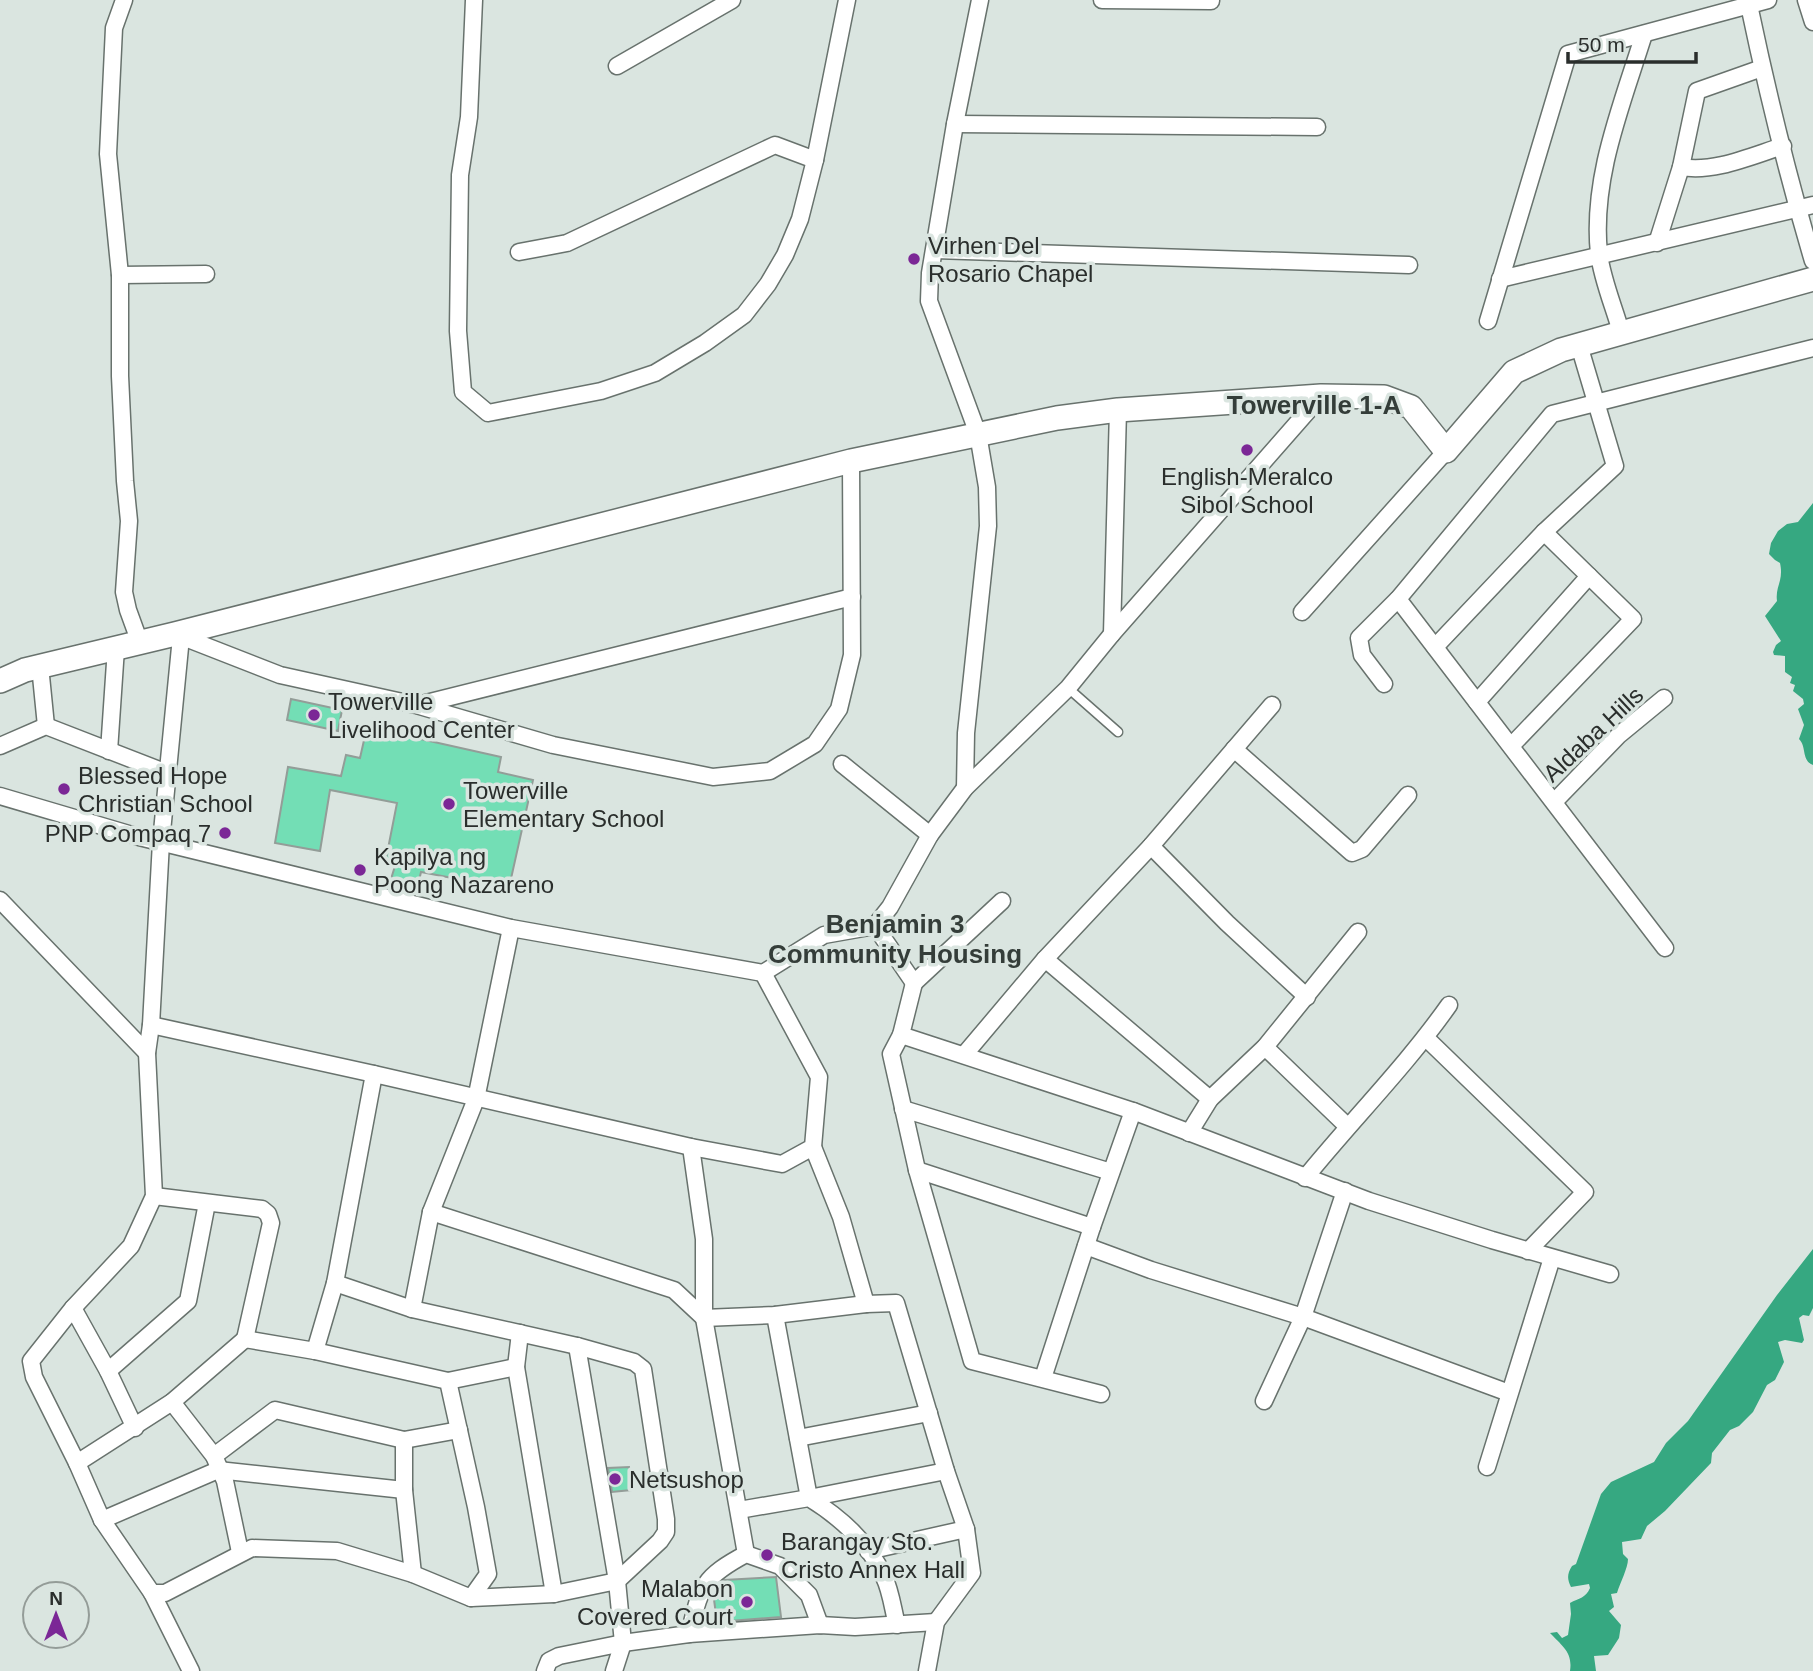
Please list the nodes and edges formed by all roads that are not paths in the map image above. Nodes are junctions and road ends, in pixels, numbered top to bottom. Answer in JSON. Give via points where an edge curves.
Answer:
{"nodes":[{"id":1,"x":474,"y":0,"type":"edge"},
{"id":2,"x":732,"y":0,"type":"edge"},
{"id":3,"x":847,"y":0,"type":"edge"},
{"id":4,"x":980,"y":0,"type":"edge"},
{"id":5,"x":1102,"y":0,"type":"edge"},
{"id":6,"x":1768,"y":0,"type":"edge"},
{"id":7,"x":1806,"y":0,"type":"edge"},
{"id":8,"x":124,"y":1,"type":"edge"},
{"id":9,"x":1211,"y":1,"type":"edge"},
{"id":10,"x":1749,"y":5,"type":"junction"},
{"id":11,"x":1813,"y":22,"type":"edge"},
{"id":12,"x":1644,"y":34,"type":"junction"},
{"id":13,"x":617,"y":66,"type":"dead end"},
{"id":14,"x":1762,"y":68,"type":"junction"},
{"id":15,"x":955,"y":124,"type":"junction"},
{"id":16,"x":1317,"y":127,"type":"dead end"},
{"id":17,"x":1783,"y":146,"type":"junction"},
{"id":18,"x":815,"y":160,"type":"junction"},
{"id":19,"x":1681,"y":167,"type":"junction"},
{"id":20,"x":1805,"y":207,"type":"edge"},
{"id":21,"x":1657,"y":243,"type":"junction"},
{"id":22,"x":935,"y":250,"type":"junction"},
{"id":23,"x":519,"y":253,"type":"dead end"},
{"id":24,"x":1599,"y":256,"type":"junction"},
{"id":25,"x":1813,"y":261,"type":"edge"},
{"id":26,"x":1409,"y":265,"type":"dead end"},
{"id":27,"x":206,"y":274,"type":"dead end"},
{"id":28,"x":120,"y":275,"type":"junction"},
{"id":29,"x":1500,"y":279,"type":"junction"},
{"id":30,"x":1813,"y":279,"type":"edge"},
{"id":31,"x":1488,"y":321,"type":"dead end"},
{"id":32,"x":1621,"y":332,"type":"junction"},
{"id":33,"x":1579,"y":345,"type":"junction"},
{"id":34,"x":1813,"y":348,"type":"edge"},
{"id":35,"x":1321,"y":396,"type":"junction"},
{"id":36,"x":1597,"y":403,"type":"junction"},
{"id":37,"x":1118,"y":410,"type":"junction"},
{"id":38,"x":978,"y":434,"type":"junction"},
{"id":39,"x":1446,"y":450,"type":"junction"},
{"id":40,"x":851,"y":461,"type":"junction"},
{"id":41,"x":1544,"y":532,"type":"junction"},
{"id":42,"x":1589,"y":576,"type":"junction"},
{"id":43,"x":852,"y":597,"type":"junction"},
{"id":44,"x":1398,"y":599,"type":"junction"},
{"id":45,"x":1302,"y":612,"type":"dead end"},
{"id":46,"x":1112,"y":634,"type":"junction"},
{"id":47,"x":178,"y":635,"type":"junction"},
{"id":48,"x":140,"y":643,"type":"junction"},
{"id":49,"x":1435,"y":647,"type":"junction"},
{"id":50,"x":116,"y":648,"type":"junction"},
{"id":51,"x":40,"y":666,"type":"junction"},
{"id":52,"x":0,"y":681,"type":"edge"},
{"id":53,"x":1384,"y":684,"type":"dead end"},
{"id":54,"x":1068,"y":688,"type":"junction"},
{"id":55,"x":1664,"y":698,"type":"dead end"},
{"id":56,"x":1477,"y":702,"type":"junction"},
{"id":57,"x":416,"y":705,"type":"junction"},
{"id":58,"x":1272,"y":705,"type":"dead end"},
{"id":59,"x":46,"y":726,"type":"junction"},
{"id":60,"x":1118,"y":733,"type":"dead end"},
{"id":61,"x":0,"y":746,"type":"edge"},
{"id":62,"x":1511,"y":746,"type":"junction"},
{"id":63,"x":1234,"y":749,"type":"junction"},
{"id":64,"x":109,"y":751,"type":"junction"},
{"id":65,"x":842,"y":764,"type":"dead end"},
{"id":66,"x":167,"y":773,"type":"junction"},
{"id":67,"x":965,"y":788,"type":"junction"},
{"id":68,"x":1408,"y":795,"type":"dead end"},
{"id":69,"x":0,"y":796,"type":"edge"},
{"id":70,"x":1554,"y":802,"type":"junction"},
{"id":71,"x":930,"y":835,"type":"junction"},
{"id":72,"x":161,"y":842,"type":"junction"},
{"id":73,"x":1151,"y":846,"type":"junction"},
{"id":74,"x":0,"y":900,"type":"edge"},
{"id":75,"x":1002,"y":901,"type":"dead end"},
{"id":76,"x":875,"y":926,"type":"junction"},
{"id":77,"x":511,"y":928,"type":"junction"},
{"id":78,"x":1358,"y":932,"type":"dead end"},
{"id":79,"x":1665,"y":947,"type":"dead end"},
{"id":80,"x":1045,"y":959,"type":"junction"},
{"id":81,"x":763,"y":974,"type":"junction"},
{"id":82,"x":914,"y":983,"type":"junction"},
{"id":83,"x":1307,"y":997,"type":"junction"},
{"id":84,"x":1449,"y":1004,"type":"dead end"},
{"id":85,"x":151,"y":1026,"type":"junction"},
{"id":86,"x":901,"y":1035,"type":"junction"},
{"id":87,"x":1426,"y":1038,"type":"junction"},
{"id":88,"x":1265,"y":1047,"type":"junction"},
{"id":89,"x":147,"y":1053,"type":"junction"},
{"id":90,"x":964,"y":1055,"type":"junction"},
{"id":91,"x":374,"y":1074,"type":"junction"},
{"id":92,"x":476,"y":1099,"type":"junction"},
{"id":93,"x":1210,"y":1099,"type":"junction"},
{"id":94,"x":903,"y":1109,"type":"junction"},
{"id":95,"x":1133,"y":1111,"type":"junction"},
{"id":96,"x":1347,"y":1126,"type":"junction"},
{"id":97,"x":1189,"y":1133,"type":"junction"},
{"id":98,"x":691,"y":1147,"type":"junction"},
{"id":99,"x":813,"y":1147,"type":"junction"},
{"id":100,"x":917,"y":1170,"type":"junction"},
{"id":101,"x":1111,"y":1172,"type":"junction"},
{"id":102,"x":1305,"y":1178,"type":"junction"},
{"id":103,"x":1345,"y":1191,"type":"junction"},
{"id":104,"x":154,"y":1196,"type":"junction"},
{"id":105,"x":207,"y":1203,"type":"junction"},
{"id":106,"x":431,"y":1212,"type":"junction"},
{"id":107,"x":1092,"y":1227,"type":"junction"},
{"id":108,"x":1086,"y":1246,"type":"junction"},
{"id":109,"x":1528,"y":1251,"type":"junction"},
{"id":110,"x":1552,"y":1258,"type":"junction"},
{"id":111,"x":1609,"y":1274,"type":"dead end"},
{"id":112,"x":335,"y":1283,"type":"junction"},
{"id":113,"x":866,"y":1304,"type":"junction"},
{"id":114,"x":73,"y":1308,"type":"junction"},
{"id":115,"x":412,"y":1309,"type":"junction"},
{"id":116,"x":775,"y":1315,"type":"junction"},
{"id":117,"x":1303,"y":1317,"type":"junction"},
{"id":118,"x":705,"y":1318,"type":"junction"},
{"id":119,"x":520,"y":1333,"type":"junction"},
{"id":120,"x":245,"y":1339,"type":"junction"},
{"id":121,"x":577,"y":1346,"type":"junction"},
{"id":122,"x":315,"y":1351,"type":"junction"},
{"id":123,"x":516,"y":1367,"type":"junction"},
{"id":124,"x":108,"y":1371,"type":"junction"},
{"id":125,"x":1043,"y":1378,"type":"junction"},
{"id":126,"x":448,"y":1381,"type":"junction"},
{"id":127,"x":1509,"y":1393,"type":"junction"},
{"id":128,"x":1101,"y":1394,"type":"dead end"},
{"id":129,"x":1264,"y":1401,"type":"dead end"},
{"id":130,"x":172,"y":1402,"type":"junction"},
{"id":131,"x":929,"y":1413,"type":"junction"},
{"id":132,"x":135,"y":1427,"type":"junction"},
{"id":133,"x":459,"y":1430,"type":"junction"},
{"id":134,"x":798,"y":1438,"type":"junction"},
{"id":135,"x":404,"y":1440,"type":"junction"},
{"id":136,"x":77,"y":1463,"type":"junction"},
{"id":137,"x":216,"y":1463,"type":"junction"},
{"id":138,"x":1488,"y":1467,"type":"dead end"},
{"id":139,"x":946,"y":1471,"type":"junction"},
{"id":140,"x":404,"y":1490,"type":"junction"},
{"id":141,"x":809,"y":1498,"type":"junction"},
{"id":142,"x":738,"y":1510,"type":"junction"},
{"id":143,"x":102,"y":1520,"type":"junction"},
{"id":144,"x":966,"y":1529,"type":"junction"},
{"id":145,"x":868,"y":1551,"type":"junction"},
{"id":146,"x":240,"y":1552,"type":"junction"},
{"id":147,"x":746,"y":1554,"type":"junction"},
{"id":148,"x":413,"y":1574,"type":"junction"},
{"id":149,"x":617,"y":1581,"type":"junction"},
{"id":150,"x":152,"y":1593,"type":"junction"},
{"id":151,"x":554,"y":1594,"type":"junction"},
{"id":152,"x":471,"y":1598,"type":"junction"},
{"id":153,"x":936,"y":1622,"type":"junction"},
{"id":154,"x":820,"y":1625,"type":"junction"},
{"id":155,"x":897,"y":1625,"type":"junction"},
{"id":156,"x":689,"y":1634,"type":"junction"},
{"id":157,"x":623,"y":1643,"type":"junction"},
{"id":158,"x":547,"y":1666,"type":"edge"},
{"id":159,"x":191,"y":1671,"type":"edge"},
{"id":160,"x":614,"y":1671,"type":"edge"},
{"id":161,"x":927,"y":1671,"type":"edge"}],
"edges":[{"from":1,"to":18,"type":"street","via":[[469,117],[460,175],[458,331],[463,392],[488,413],[601,391],[655,373],[744,315],[785,255]]},
{"from":2,"to":13,"type":"street"},
{"from":3,"to":18,"type":"street"},
{"from":4,"to":15,"type":"street"},
{"from":5,"to":9,"type":"street"},
{"from":6,"to":10,"type":"street"},
{"from":7,"to":11,"type":"street"},
{"from":8,"to":28,"type":"street","via":[[114,28],[108,154]]},
{"from":10,"to":12,"type":"street"},
{"from":10,"to":14,"type":"street"},
{"from":12,"to":24,"type":"street","via":[[1606,154],[1598,213]]},
{"from":12,"to":29,"type":"street","via":[[1568,54]]},
{"from":14,"to":17,"type":"street"},
{"from":14,"to":19,"type":"street","via":[[1697,91]]},
{"from":15,"to":16,"type":"street"},
{"from":15,"to":22,"type":"street"},
{"from":17,"to":19,"type":"street","via":[[1721,165],[1696,170]]},
{"from":17,"to":20,"type":"street"},
{"from":18,"to":23,"type":"street","via":[[775,145],[566,243]]},
{"from":19,"to":21,"type":"street"},
{"from":20,"to":21,"type":"street"},
{"from":20,"to":25,"type":"street"},
{"from":21,"to":24,"type":"street"},
{"from":22,"to":26,"type":"street"},
{"from":22,"to":38,"type":"street","via":[[929,301]]},
{"from":24,"to":29,"type":"street"},
{"from":24,"to":32,"type":"street"},
{"from":27,"to":28,"type":"street"},
{"from":28,"to":48,"type":"street","via":[[120,376],[129,521],[124,592]]},
{"from":29,"to":31,"type":"street"},
{"from":30,"to":32,"type":"street"},
{"from":32,"to":33,"type":"street"},
{"from":33,"to":36,"type":"street"},
{"from":33,"to":39,"type":"street","via":[[1514,372]]},
{"from":34,"to":36,"type":"street"},
{"from":35,"to":37,"type":"street"},
{"from":35,"to":39,"type":"street","via":[[1384,397],[1411,407]]},
{"from":35,"to":46,"type":"street"},
{"from":36,"to":41,"type":"street","via":[[1615,466]]},
{"from":36,"to":44,"type":"street","via":[[1552,414]]},
{"from":37,"to":38,"type":"street"},
{"from":37,"to":46,"type":"street"},
{"from":38,"to":40,"type":"street"},
{"from":38,"to":67,"type":"street","via":[[988,526],[966,733]]},
{"from":39,"to":45,"type":"street"},
{"from":40,"to":43,"type":"street"},
{"from":40,"to":47,"type":"street"},
{"from":41,"to":42,"type":"street"},
{"from":41,"to":49,"type":"street"},
{"from":42,"to":56,"type":"street"},
{"from":42,"to":62,"type":"street","via":[[1633,620]]},
{"from":43,"to":57,"type":"street"},
{"from":43,"to":57,"type":"street","via":[[852,655],[839,709],[815,744],[770,771],[713,777],[553,745]]},
{"from":44,"to":49,"type":"street"},
{"from":44,"to":53,"type":"street","via":[[1359,638],[1362,655]]},
{"from":46,"to":54,"type":"street"},
{"from":47,"to":48,"type":"street"},
{"from":47,"to":57,"type":"street","via":[[280,675]]},
{"from":47,"to":66,"type":"street"},
{"from":48,"to":50,"type":"street"},
{"from":49,"to":56,"type":"street"},
{"from":50,"to":51,"type":"street"},
{"from":50,"to":64,"type":"street"},
{"from":51,"to":52,"type":"street"},
{"from":51,"to":59,"type":"street"},
{"from":54,"to":60,"type":"lane"},
{"from":54,"to":67,"type":"street"},
{"from":55,"to":70,"type":"street","name":"Aldaba Hills","via":[[1619,735]]},
{"from":56,"to":62,"type":"street"},
{"from":58,"to":63,"type":"street"},
{"from":59,"to":61,"type":"street"},
{"from":59,"to":64,"type":"street"},
{"from":62,"to":70,"type":"street"},
{"from":63,"to":68,"type":"street","via":[[1352,853],[1362,849]]},
{"from":63,"to":73,"type":"street"},
{"from":64,"to":66,"type":"street"},
{"from":65,"to":71,"type":"street"},
{"from":66,"to":72,"type":"street"},
{"from":67,"to":71,"type":"street"},
{"from":69,"to":72,"type":"street"},
{"from":70,"to":79,"type":"street"},
{"from":71,"to":76,"type":"street"},
{"from":72,"to":77,"type":"street"},
{"from":72,"to":85,"type":"street"},
{"from":73,"to":80,"type":"street"},
{"from":73,"to":83,"type":"street"},
{"from":74,"to":89,"type":"street"},
{"from":75,"to":82,"type":"street"},
{"from":76,"to":81,"type":"street","via":[[824,934]]},
{"from":76,"to":82,"type":"street"},
{"from":77,"to":81,"type":"street"},
{"from":77,"to":92,"type":"street"},
{"from":78,"to":83,"type":"street"},
{"from":80,"to":90,"type":"street"},
{"from":80,"to":93,"type":"street"},
{"from":81,"to":99,"type":"street","via":[[819,1077]]},
{"from":82,"to":86,"type":"street"},
{"from":83,"to":88,"type":"street"},
{"from":84,"to":87,"type":"street"},
{"from":85,"to":89,"type":"street"},
{"from":85,"to":91,"type":"street"},
{"from":86,"to":90,"type":"street"},
{"from":86,"to":94,"type":"street","via":[[891,1054]]},
{"from":87,"to":96,"type":"street"},
{"from":87,"to":109,"type":"street","via":[[1584,1192]]},
{"from":88,"to":93,"type":"street"},
{"from":88,"to":96,"type":"street"},
{"from":89,"to":104,"type":"street"},
{"from":90,"to":95,"type":"street"},
{"from":91,"to":92,"type":"street"},
{"from":91,"to":112,"type":"street"},
{"from":92,"to":98,"type":"street"},
{"from":92,"to":106,"type":"street"},
{"from":93,"to":97,"type":"street"},
{"from":94,"to":100,"type":"street"},
{"from":94,"to":101,"type":"street"},
{"from":95,"to":97,"type":"street"},
{"from":95,"to":101,"type":"street"},
{"from":96,"to":102,"type":"street"},
{"from":97,"to":102,"type":"street"},
{"from":98,"to":99,"type":"street","via":[[782,1164]]},
{"from":98,"to":118,"type":"street","via":[[705,1239]]},
{"from":99,"to":113,"type":"street","via":[[841,1217]]},
{"from":100,"to":107,"type":"street"},
{"from":100,"to":125,"type":"street","via":[[972,1361]]},
{"from":101,"to":107,"type":"street"},
{"from":102,"to":103,"type":"street"},
{"from":103,"to":109,"type":"street"},
{"from":103,"to":117,"type":"street"},
{"from":104,"to":105,"type":"street"},
{"from":104,"to":114,"type":"street","via":[[131,1246]]},
{"from":105,"to":120,"type":"street","via":[[262,1209],[271,1223]]},
{"from":105,"to":124,"type":"street","via":[[188,1301]]},
{"from":106,"to":115,"type":"street"},
{"from":106,"to":118,"type":"street","via":[[674,1290]]},
{"from":107,"to":108,"type":"street"},
{"from":108,"to":117,"type":"street"},
{"from":108,"to":125,"type":"street"},
{"from":109,"to":110,"type":"street"},
{"from":110,"to":111,"type":"street"},
{"from":110,"to":127,"type":"street"},
{"from":112,"to":115,"type":"street"},
{"from":112,"to":122,"type":"street"},
{"from":113,"to":116,"type":"street"},
{"from":113,"to":131,"type":"street","via":[[896,1303]]},
{"from":114,"to":124,"type":"street"},
{"from":114,"to":136,"type":"street","via":[[31,1361],[34,1377]]},
{"from":115,"to":119,"type":"street"},
{"from":116,"to":118,"type":"street"},
{"from":116,"to":134,"type":"street"},
{"from":117,"to":127,"type":"street"},
{"from":117,"to":129,"type":"street"},
{"from":118,"to":142,"type":"street"},
{"from":119,"to":121,"type":"street"},
{"from":119,"to":123,"type":"street"},
{"from":120,"to":122,"type":"street"},
{"from":120,"to":130,"type":"street"},
{"from":121,"to":149,"type":"street"},
{"from":121,"to":149,"type":"street","via":[[634,1362],[643,1369],[646,1382],[666,1532]]},
{"from":122,"to":126,"type":"street"},
{"from":123,"to":126,"type":"street"},
{"from":123,"to":151,"type":"street"},
{"from":124,"to":132,"type":"street"},
{"from":125,"to":128,"type":"street"},
{"from":126,"to":133,"type":"street"},
{"from":127,"to":138,"type":"street"},
{"from":130,"to":132,"type":"street"},
{"from":130,"to":137,"type":"street"},
{"from":131,"to":134,"type":"street"},
{"from":131,"to":139,"type":"street"},
{"from":132,"to":136,"type":"street"},
{"from":133,"to":135,"type":"street"},
{"from":133,"to":152,"type":"street","via":[[488,1574]]},
{"from":134,"to":141,"type":"street"},
{"from":135,"to":137,"type":"street","via":[[275,1410]]},
{"from":135,"to":140,"type":"street"},
{"from":136,"to":143,"type":"street"},
{"from":137,"to":140,"type":"street"},
{"from":137,"to":143,"type":"street"},
{"from":137,"to":146,"type":"street","via":[[225,1481]]},
{"from":139,"to":141,"type":"street"},
{"from":139,"to":144,"type":"street"},
{"from":140,"to":148,"type":"street"},
{"from":141,"to":142,"type":"street"},
{"from":141,"to":145,"type":"street","via":[[834,1513]]},
{"from":142,"to":147,"type":"street"},
{"from":143,"to":150,"type":"street"},
{"from":144,"to":145,"type":"street"},
{"from":144,"to":153,"type":"street","via":[[972,1573]]},
{"from":145,"to":155,"type":"street","via":[[884,1577]]},
{"from":146,"to":148,"type":"street","via":[[252,1548],[337,1551]]},
{"from":146,"to":150,"type":"street","via":[[165,1592]]},
{"from":147,"to":154,"type":"street","via":[[780,1566],[809,1594]]},
{"from":147,"to":156,"type":"street","via":[[719,1568],[702,1587]]},
{"from":148,"to":152,"type":"street"},
{"from":149,"to":151,"type":"street"},
{"from":149,"to":157,"type":"street"},
{"from":150,"to":159,"type":"street"},
{"from":151,"to":152,"type":"street"},
{"from":153,"to":155,"type":"street"},
{"from":153,"to":161,"type":"street"},
{"from":154,"to":155,"type":"street"},
{"from":154,"to":156,"type":"street"},
{"from":156,"to":157,"type":"street"},
{"from":157,"to":158,"type":"street","via":[[559,1656]]},
{"from":157,"to":160,"type":"street"}]}
